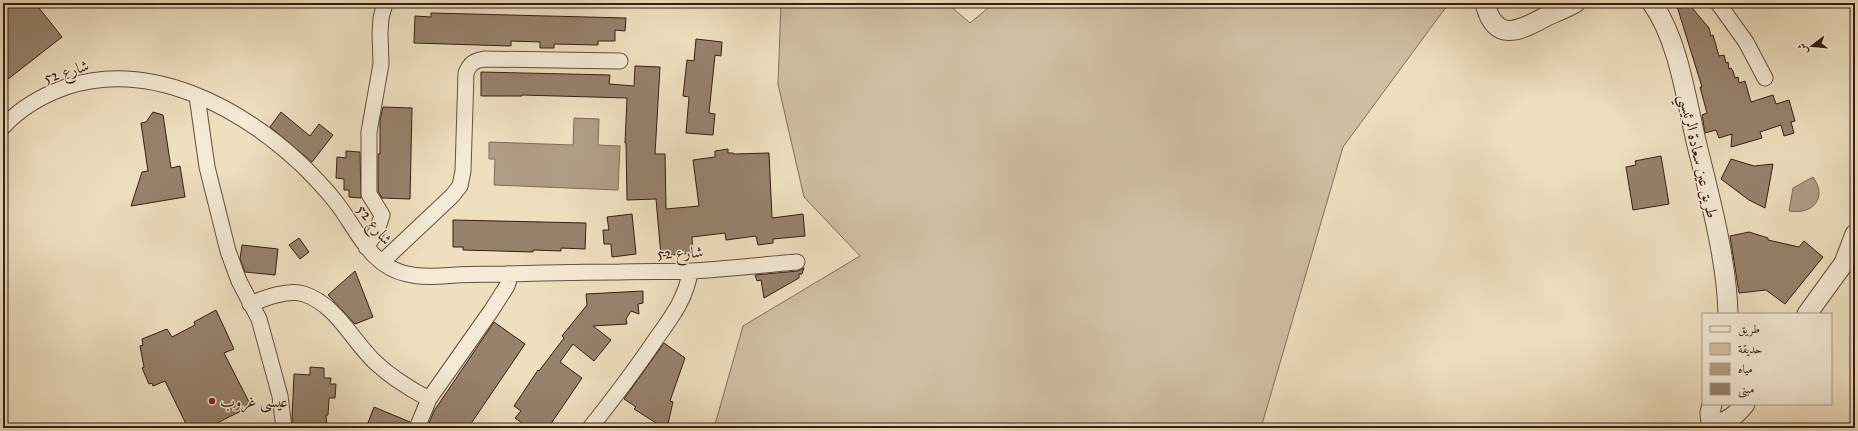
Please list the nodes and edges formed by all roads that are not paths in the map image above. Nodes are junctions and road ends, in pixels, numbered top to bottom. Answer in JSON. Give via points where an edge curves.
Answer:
{"nodes":[{"id":1,"x":386,"y":3,"type":"edge"},
{"id":2,"x":1485,"y":3,"type":"edge"},
{"id":3,"x":1575,"y":3,"type":"edge"},
{"id":4,"x":1652,"y":3,"type":"edge"},
{"id":5,"x":1718,"y":3,"type":"edge"},
{"id":6,"x":620,"y":61,"type":"dead end"},
{"id":7,"x":1765,"y":78,"type":"dead end"},
{"id":8,"x":197,"y":96,"type":"junction"},
{"id":9,"x":3,"y":127,"type":"edge"},
{"id":10,"x":1855,"y":234,"type":"edge"},
{"id":11,"x":366,"y":247,"type":"junction"},
{"id":12,"x":382,"y":262,"type":"junction"},
{"id":13,"x":796,"y":262,"type":"dead end"},
{"id":14,"x":690,"y":271,"type":"junction"},
{"id":15,"x":511,"y":274,"type":"junction"},
{"id":16,"x":250,"y":304,"type":"junction"},
{"id":17,"x":1728,"y":313,"type":"edge"},
{"id":18,"x":1808,"y":313,"type":"edge"},
{"id":19,"x":429,"y":399,"type":"junction"},
{"id":20,"x":1712,"y":405,"type":"edge"},
{"id":21,"x":1744,"y":405,"type":"edge"},
{"id":22,"x":1711,"y":426,"type":"edge"},
{"id":23,"x":284,"y":428,"type":"edge"},
{"id":24,"x":417,"y":428,"type":"edge"},
{"id":25,"x":590,"y":428,"type":"edge"}],
"edges":[{"from":1,"to":11,"type":"street","via":[[381,18],[381,64],[369,132],[369,194],[382,215],[377,231]]},
{"from":2,"to":3,"type":"street","via":[[1495,23],[1508,31],[1523,29]]},
{"from":4,"to":17,"type":"street","name":"طريق عين سعادة الرئيسي","via":[[1666,26],[1682,81],[1716,231]]},
{"from":5,"to":7,"type":"street","via":[[1746,42]]},
{"from":6,"to":12,"type":"street","via":[[474,61],[466,73],[463,171],[460,186]]},
{"from":8,"to":9,"type":"street","name":"شارع 52","via":[[151,81],[105,78],[53,92],[31,103]]},
{"from":8,"to":11,"type":"street","name":"شارع 52","via":[[236,116],[302,165],[336,202]]},
{"from":8,"to":16,"type":"street","via":[[207,167],[220,221],[228,251]]},
{"from":10,"to":18,"type":"street","via":[[1844,263]]},
{"from":11,"to":12,"type":"street","name":"شارع 52"},
{"from":12,"to":15,"type":"street","name":"شارع 52","via":[[406,274],[423,277]]},
{"from":13,"to":14,"type":"street","name":"شارع 52"},
{"from":14,"to":15,"type":"street","name":"شارع 52"},
{"from":14,"to":25,"type":"street","via":[[686,292],[673,315],[634,373]]},
{"from":15,"to":19,"type":"street","via":[[507,286],[491,311]]},
{"from":16,"to":19,"type":"street","via":[[288,294],[302,294],[314,299],[342,322],[376,363],[409,388]]},
{"from":16,"to":23,"type":"street","via":[[259,319],[267,347],[280,396]]},
{"from":19,"to":24,"type":"street"},
{"from":20,"to":22,"type":"street"},
{"from":21,"to":22,"type":"street","via":[[1729,420]]}]}
